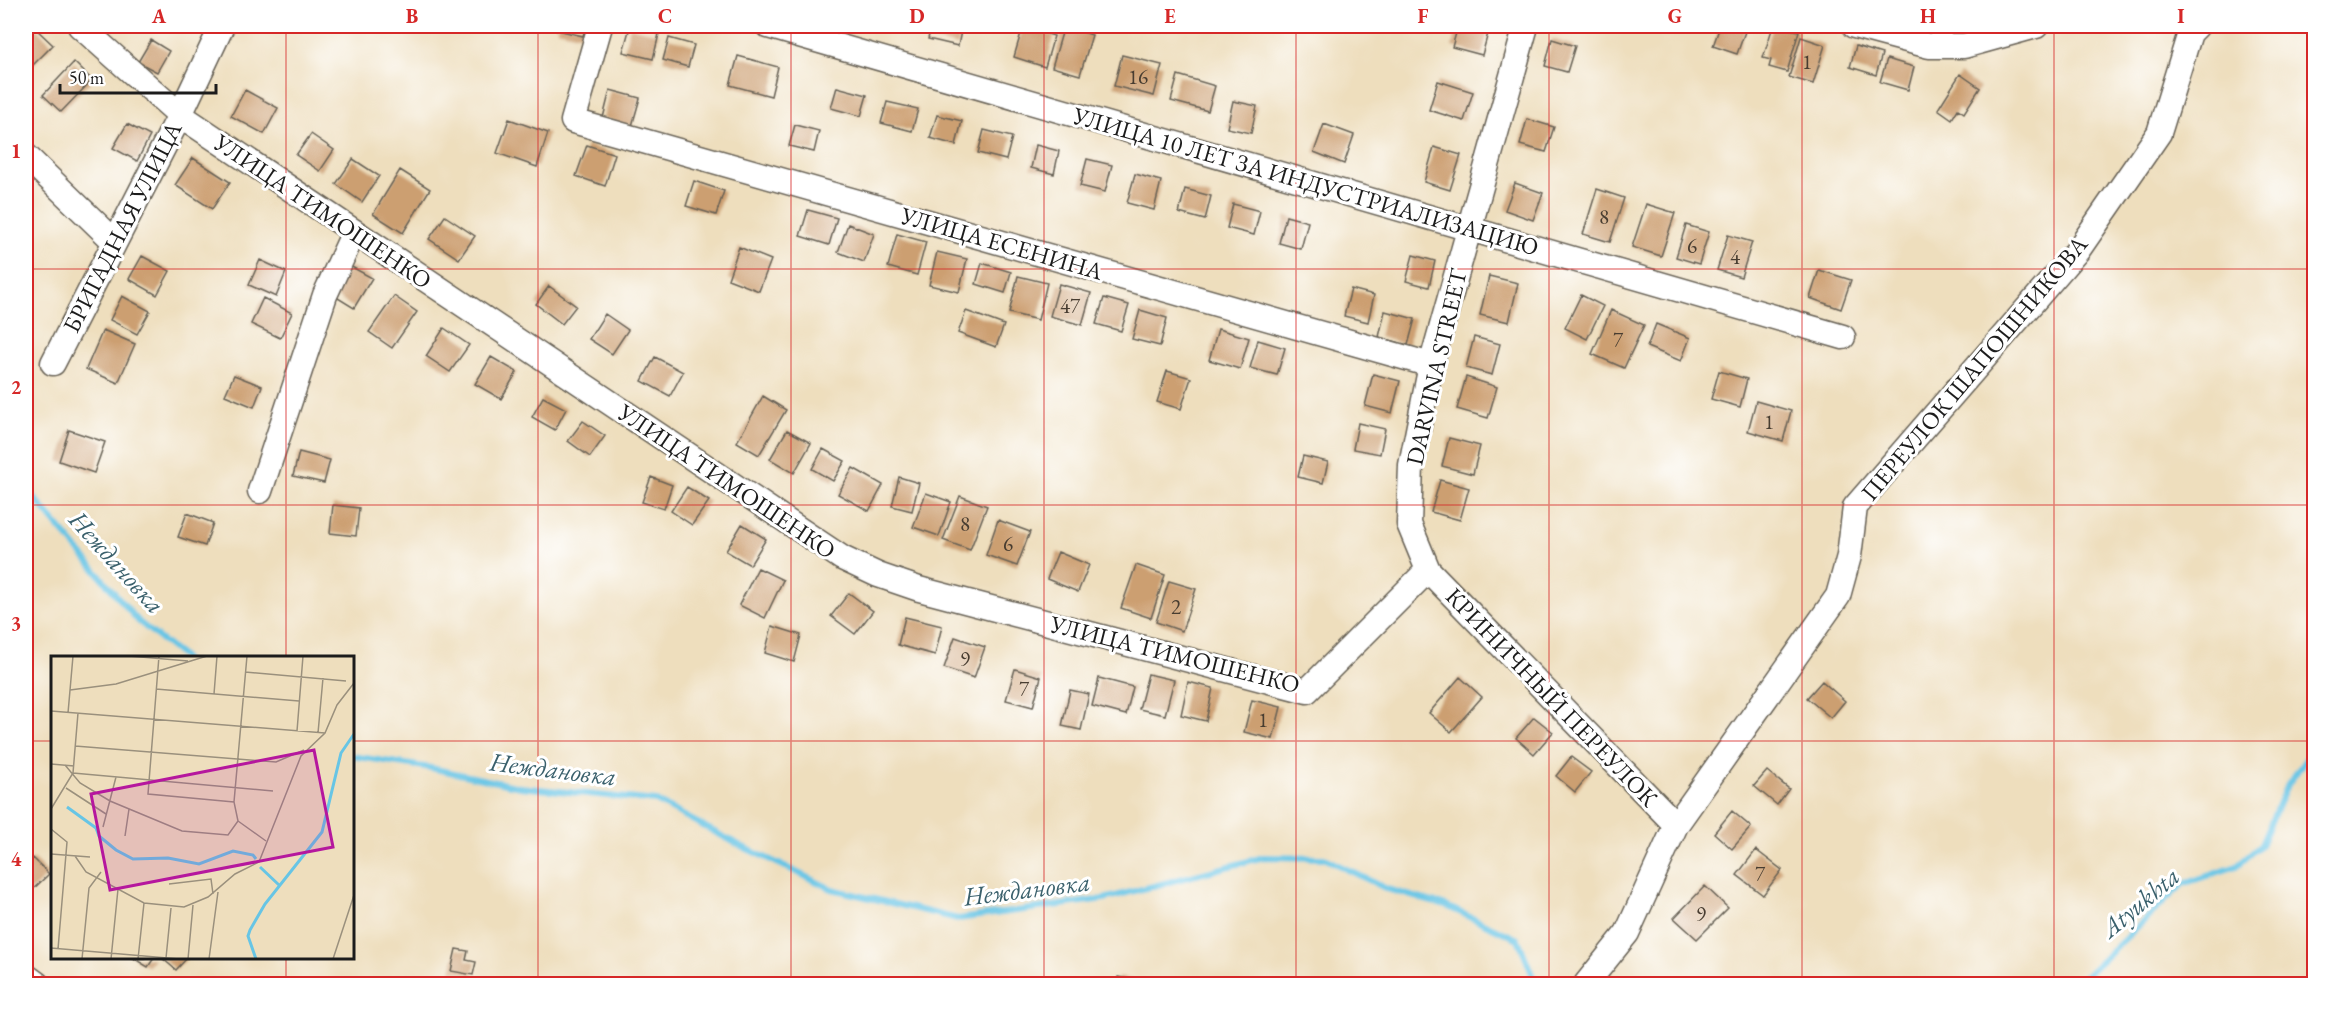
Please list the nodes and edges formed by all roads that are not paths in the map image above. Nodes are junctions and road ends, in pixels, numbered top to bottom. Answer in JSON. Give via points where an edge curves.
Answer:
{"nodes":[{"id":1,"x":80,"y":26,"type":"edge"},
{"id":2,"x":222,"y":26,"type":"edge"},
{"id":3,"x":600,"y":26,"type":"edge"},
{"id":4,"x":768,"y":26,"type":"edge"},
{"id":5,"x":1526,"y":26,"type":"edge"},
{"id":6,"x":1854,"y":26,"type":"edge"},
{"id":7,"x":2036,"y":26,"type":"edge"},
{"id":8,"x":2197,"y":26,"type":"edge"},
{"id":9,"x":180,"y":115,"type":"junction"},
{"id":10,"x":26,"y":156,"type":"edge"},
{"id":11,"x":1468,"y":228,"type":"junction"},
{"id":12,"x":354,"y":232,"type":"junction"},
{"id":13,"x":115,"y":242,"type":"junction"},
{"id":14,"x":1843,"y":337,"type":"dead end"},
{"id":15,"x":53,"y":363,"type":"dead end"},
{"id":16,"x":1431,"y":365,"type":"junction"},
{"id":17,"x":260,"y":491,"type":"dead end"},
{"id":18,"x":1428,"y":570,"type":"junction"},
{"id":19,"x":1676,"y":825,"type":"junction"},
{"id":20,"x":26,"y":976,"type":"edge"},
{"id":21,"x":37,"y":984,"type":"edge"},
{"id":22,"x":1586,"y":984,"type":"edge"}],
"edges":[{"from":1,"to":9,"type":"street","name":"УЛИЦА ТИМОШЕНКО"},
{"from":2,"to":9,"type":"street","name":"БРИГАДНАЯ УЛИЦА"},
{"from":3,"to":16,"type":"street","name":"УЛИЦА ЕСЕНИНА","via":[[573,121]]},
{"from":4,"to":11,"type":"street","name":"УЛИЦА 10 ЛЕТ ЗА ИНДУСТРИАЛИЗАЦИЮ"},
{"from":5,"to":11,"type":"street","name":"DARVINA STREET"},
{"from":6,"to":7,"type":"street","via":[[1929,46],[1964,46]]},
{"from":8,"to":19,"type":"street","name":"ПЕРЕУЛОК ШАПОШНИКОВА","via":[[2190,33],[2159,133],[2078,250],[1855,507],[1849,556],[1838,596]]},
{"from":9,"to":12,"type":"street","name":"УЛИЦА ТИМОШЕНКО"},
{"from":9,"to":13,"type":"street","name":"БРИГАДНАЯ УЛИЦА"},
{"from":10,"to":13,"type":"street"},
{"from":11,"to":14,"type":"street","name":"УЛИЦА 10 ЛЕТ ЗА ИНДУСТРИАЛИЗАЦИЮ"},
{"from":11,"to":16,"type":"street","name":"DARVINA STREET"},
{"from":12,"to":17,"type":"street","via":[[325,295]]},
{"from":12,"to":18,"type":"street","name":"УЛИЦА ТИМОШЕНКО","via":[[843,558],[919,589],[1307,691]]},
{"from":13,"to":15,"type":"street","name":"БРИГАДНАЯ УЛИЦА"},
{"from":16,"to":18,"type":"street","name":"DARVINA STREET","via":[[1412,465],[1409,524]]},
{"from":18,"to":19,"type":"street","name":"КРИНИЧНЫЙ ПЕРЕУЛОК"},
{"from":19,"to":22,"type":"street","name":"ПЕРЕУЛОК ШАПОШНИКОВА","via":[[1628,933]]},
{"from":20,"to":21,"type":"street"}]}
